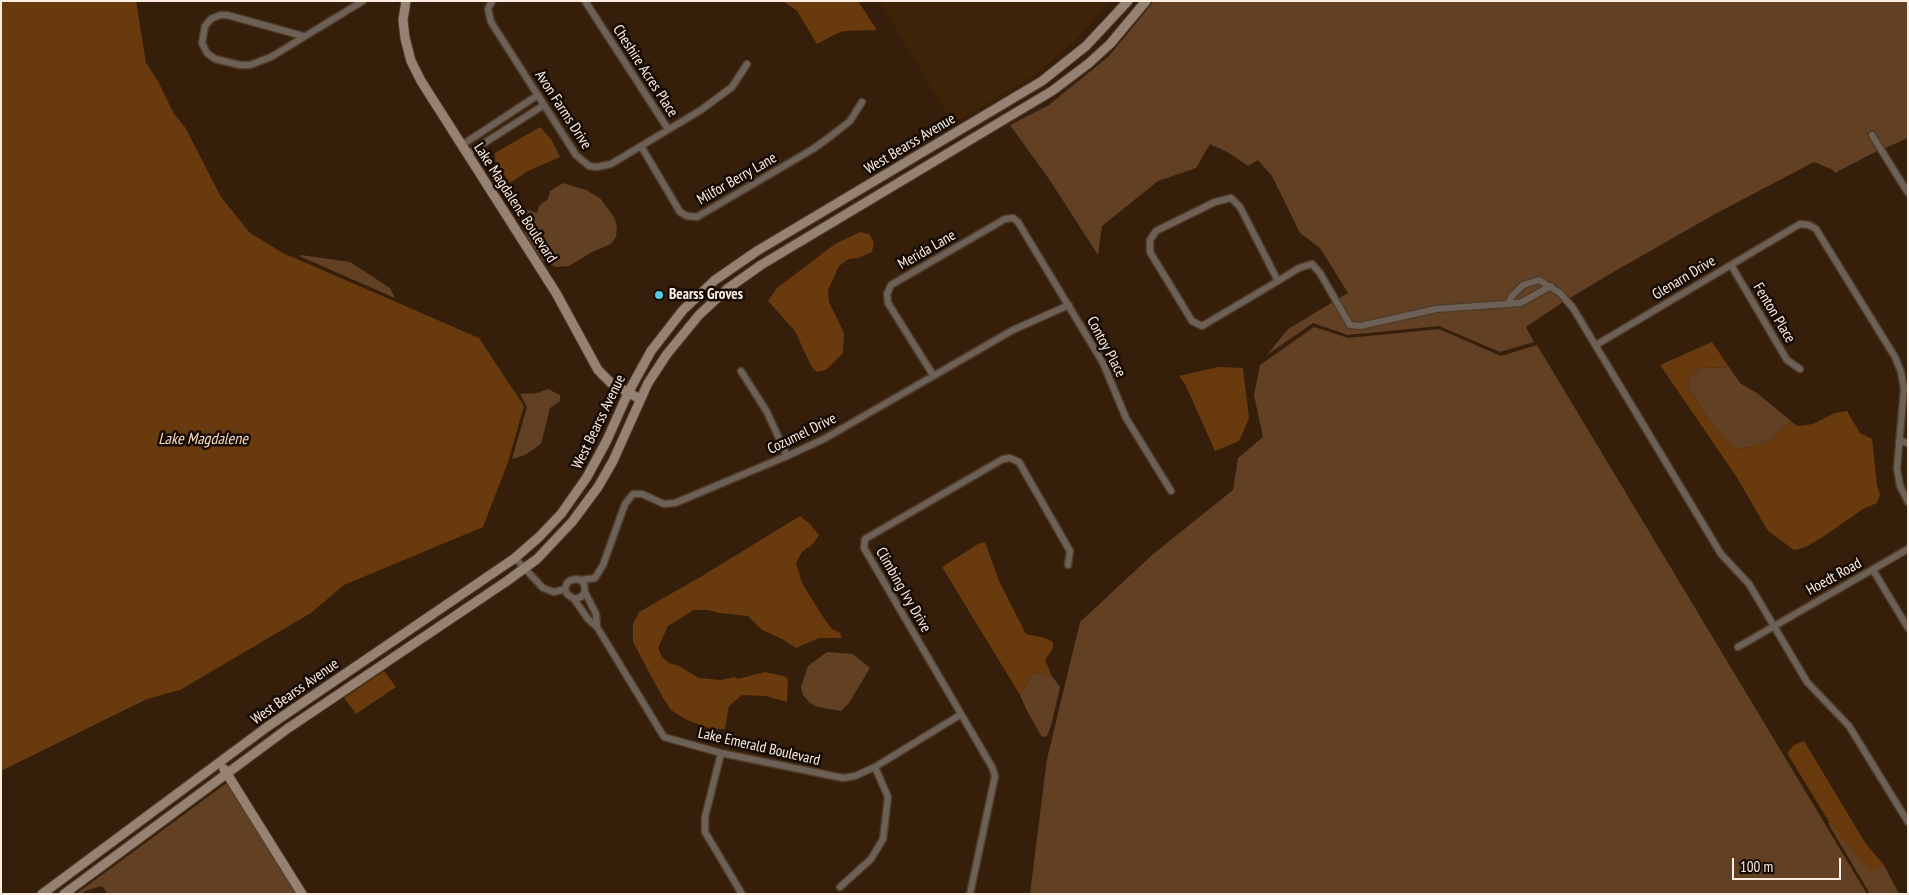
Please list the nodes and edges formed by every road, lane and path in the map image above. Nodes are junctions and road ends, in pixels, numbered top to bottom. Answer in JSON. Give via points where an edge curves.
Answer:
{"nodes":[{"id":1,"x":363,"y":1,"type":"edge"},
{"id":2,"x":406,"y":1,"type":"edge"},
{"id":3,"x":492,"y":1,"type":"edge"},
{"id":4,"x":585,"y":1,"type":"edge"},
{"id":5,"x":1128,"y":1,"type":"edge"},
{"id":6,"x":1146,"y":1,"type":"edge"},
{"id":7,"x":303,"y":36,"type":"junction"},
{"id":8,"x":747,"y":64,"type":"dead end"},
{"id":9,"x":538,"y":95,"type":"junction"},
{"id":10,"x":862,"y":102,"type":"dead end"},
{"id":11,"x":544,"y":105,"type":"junction"},
{"id":12,"x":508,"y":115,"type":"junction"},
{"id":13,"x":514,"y":124,"type":"junction"},
{"id":14,"x":668,"y":130,"type":"junction"},
{"id":15,"x":1872,"y":135,"type":"dead end"},
{"id":16,"x":462,"y":145,"type":"junction"},
{"id":17,"x":641,"y":146,"type":"junction"},
{"id":18,"x":468,"y":154,"type":"junction"},
{"id":19,"x":1908,"y":193,"type":"edge"},
{"id":20,"x":1013,"y":218,"type":"joint"},
{"id":21,"x":1731,"y":264,"type":"junction"},
{"id":22,"x":1278,"y":281,"type":"junction"},
{"id":23,"x":1551,"y":286,"type":"junction"},
{"id":24,"x":1508,"y":303,"type":"junction"},
{"id":25,"x":1069,"y":305,"type":"junction"},
{"id":26,"x":1596,"y":345,"type":"junction"},
{"id":27,"x":1800,"y":369,"type":"dead end"},
{"id":28,"x":741,"y":371,"type":"dead end"},
{"id":29,"x":933,"y":375,"type":"junction"},
{"id":30,"x":628,"y":393,"type":"junction"},
{"id":31,"x":640,"y":399,"type":"junction"},
{"id":32,"x":1899,"y":441,"type":"junction"},
{"id":33,"x":1908,"y":443,"type":"edge"},
{"id":34,"x":787,"y":456,"type":"junction"},
{"id":35,"x":1171,"y":491,"type":"dead end"},
{"id":36,"x":1908,"y":502,"type":"edge"},
{"id":37,"x":1908,"y":549,"type":"edge"},
{"id":38,"x":515,"y":558,"type":"junction"},
{"id":39,"x":1068,"y":565,"type":"dead end"},
{"id":40,"x":525,"y":568,"type":"junction"},
{"id":41,"x":1873,"y":570,"type":"junction"},
{"id":42,"x":581,"y":580,"type":"junction"},
{"id":43,"x":566,"y":589,"type":"junction"},
{"id":44,"x":585,"y":592,"type":"junction"},
{"id":45,"x":574,"y":599,"type":"junction"},
{"id":46,"x":1773,"y":626,"type":"junction"},
{"id":47,"x":597,"y":627,"type":"junction"},
{"id":48,"x":1908,"y":628,"type":"edge"},
{"id":49,"x":1738,"y":647,"type":"dead end"},
{"id":50,"x":960,"y":715,"type":"junction"},
{"id":51,"x":721,"y":753,"type":"junction"},
{"id":52,"x":220,"y":762,"type":"junction"},
{"id":53,"x":874,"y":767,"type":"junction"},
{"id":54,"x":226,"y":773,"type":"junction"},
{"id":55,"x":1908,"y":822,"type":"edge"},
{"id":56,"x":840,"y":887,"type":"dead end"},
{"id":57,"x":42,"y":894,"type":"edge"},
{"id":58,"x":64,"y":894,"type":"edge"},
{"id":59,"x":302,"y":894,"type":"edge"},
{"id":60,"x":742,"y":894,"type":"edge"},
{"id":61,"x":970,"y":894,"type":"edge"}],
"edges":[{"from":1,"to":7,"type":"street"},
{"from":2,"to":16,"type":"main road","name":"Lake Magdalene Boulevard","via":[[403,20],[411,60]]},
{"from":3,"to":9,"type":"street","name":"Avon Farms Drive","via":[[488,9],[489,18]]},
{"from":4,"to":14,"type":"street","name":"Cheshire Acres Place"},
{"from":5,"to":30,"type":"main road","name":"West Bearss Avenue","via":[[1086,46],[1042,81],[720,276],[698,294],[664,332]]},
{"from":6,"to":31,"type":"main road","name":"West Bearss Avenue","via":[[1110,44],[1052,91],[726,289],[676,341]]},
{"from":7,"to":7,"type":"street","via":[[271,57],[250,65],[215,59],[202,43],[205,26],[211,19],[228,15]]},
{"from":8,"to":14,"type":"street","name":"Avon Farms Drive","via":[[725,93]]},
{"from":9,"to":11,"type":"street","name":"Avon Farms Drive"},
{"from":9,"to":12,"type":"street"},
{"from":10,"to":17,"type":"street","name":"Milfor Berry Lane","via":[[850,121],[831,136],[697,216],[680,212]]},
{"from":11,"to":13,"type":"street"},
{"from":11,"to":17,"type":"street","name":"Avon Farms Drive","via":[[576,154],[589,166],[604,166]]},
{"from":12,"to":13,"type":"street"},
{"from":12,"to":16,"type":"street"},
{"from":13,"to":18,"type":"street"},
{"from":14,"to":17,"type":"street","name":"Avon Farms Drive"},
{"from":15,"to":19,"type":"street"},
{"from":16,"to":18,"type":"main road","name":"Lake Magdalene Boulevard"},
{"from":18,"to":30,"type":"main road","name":"Lake Magdalene Boulevard","via":[[556,293],[598,370]]},
{"from":20,"to":25,"type":"street","name":"Contoy Place"},
{"from":20,"to":29,"type":"street","name":"Merida Lane","via":[[1005,219],[891,285],[888,303]]},
{"from":21,"to":26,"type":"street","name":"Glenarn Drive"},
{"from":21,"to":27,"type":"street","name":"Fenton Place","via":[[1787,360]]},
{"from":21,"to":32,"type":"street","name":"Glenarn Drive","via":[[1800,224],[1816,229],[1895,357],[1901,372],[1904,389]]},
{"from":22,"to":22,"type":"street","via":[[1202,326],[1192,321],[1150,252],[1150,240],[1156,231],[1230,198],[1240,207]]},
{"from":22,"to":24,"type":"street","via":[[1312,264],[1350,326],[1436,308]]},
{"from":23,"to":24,"type":"street","via":[[1520,303]]},
{"from":23,"to":24,"type":"street","via":[[1540,280],[1522,285]]},
{"from":23,"to":26,"type":"street","via":[[1573,308]]},
{"from":25,"to":29,"type":"street","name":"Cozumel Drive","via":[[1013,330]]},
{"from":25,"to":35,"type":"street","name":"Contoy Place","via":[[1103,363],[1126,418]]},
{"from":26,"to":46,"type":"street","via":[[1721,554],[1749,584]]},
{"from":28,"to":34,"type":"street","via":[[767,412]]},
{"from":29,"to":34,"type":"street","name":"Cozumel Drive","via":[[824,439]]},
{"from":30,"to":31,"type":"main road","name":"Lake Magdalene Boulevard"},
{"from":30,"to":38,"type":"main road","name":"West Bearss Avenue","via":[[595,464],[581,486],[561,514]]},
{"from":31,"to":40,"type":"main road","name":"West Bearss Avenue","via":[[613,462],[598,487],[567,527]]},
{"from":32,"to":33,"type":"street"},
{"from":32,"to":36,"type":"street","name":"Glenarn Drive","via":[[1896,468]]},
{"from":34,"to":42,"type":"street","name":"Cozumel Drive","via":[[675,503],[664,504],[642,494],[633,494],[625,504],[595,578]]},
{"from":37,"to":41,"type":"street","name":"Hoedt Road"},
{"from":38,"to":40,"type":"street"},
{"from":38,"to":52,"type":"main road","name":"West Bearss Avenue"},
{"from":39,"to":50,"type":"street","name":"Climbing Ivy Drive","via":[[1070,551],[1019,462],[1010,458],[1003,459],[865,540],[864,548]]},
{"from":40,"to":43,"type":"street","via":[[543,588],[554,592]]},
{"from":40,"to":54,"type":"main road","name":"West Bearss Avenue"},
{"from":41,"to":46,"type":"street","name":"Hoedt Road"},
{"from":41,"to":48,"type":"street"},
{"from":42,"to":43,"type":"street","via":[[571,580]]},
{"from":42,"to":44,"type":"street"},
{"from":43,"to":45,"type":"street"},
{"from":44,"to":45,"type":"street"},
{"from":44,"to":47,"type":"street","name":"Lake Emerald Boulevard","via":[[596,614]]},
{"from":45,"to":47,"type":"street","name":"Lake Emerald Boulevard"},
{"from":46,"to":49,"type":"street","name":"Hoedt Road"},
{"from":46,"to":55,"type":"street","via":[[1807,682],[1850,726]]},
{"from":47,"to":51,"type":"street","name":"Lake Emerald Boulevard","via":[[664,737]]},
{"from":50,"to":53,"type":"street","name":"Lake Emerald Boulevard"},
{"from":50,"to":61,"type":"street","name":"Climbing Ivy Drive","via":[[995,776]]},
{"from":51,"to":53,"type":"street","name":"Lake Emerald Boulevard","via":[[843,778]]},
{"from":51,"to":60,"type":"street","via":[[705,817],[705,832]]},
{"from":52,"to":54,"type":"main road"},
{"from":52,"to":57,"type":"main road","name":"West Bearss Avenue"},
{"from":53,"to":56,"type":"street","via":[[888,797],[883,839],[871,859]]},
{"from":54,"to":58,"type":"main road","name":"West Bearss Avenue"},
{"from":54,"to":59,"type":"main road"}]}
